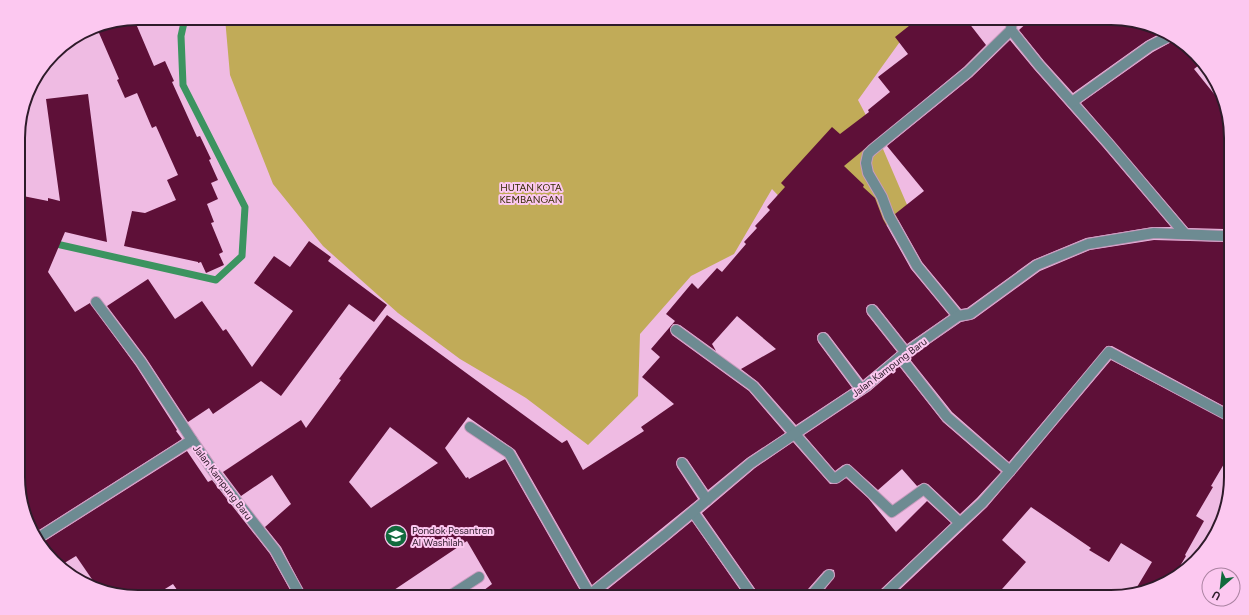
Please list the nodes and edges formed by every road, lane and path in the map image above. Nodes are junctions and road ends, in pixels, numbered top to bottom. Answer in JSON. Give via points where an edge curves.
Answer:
{"nodes":[{"id":1,"x":1011,"y":25,"type":"edge"},
{"id":2,"x":1011,"y":30,"type":"junction"},
{"id":3,"x":1164,"y":39,"type":"edge"},
{"id":4,"x":1072,"y":102,"type":"junction"},
{"id":5,"x":1185,"y":234,"type":"junction"},
{"id":6,"x":1224,"y":236,"type":"edge"},
{"id":7,"x":96,"y":302,"type":"dead end"},
{"id":8,"x":872,"y":310,"type":"dead end"},
{"id":9,"x":958,"y":316,"type":"junction"},
{"id":10,"x":676,"y":330,"type":"dead end"},
{"id":11,"x":823,"y":338,"type":"dead end"},
{"id":12,"x":903,"y":355,"type":"junction"},
{"id":13,"x":861,"y":389,"type":"junction"},
{"id":14,"x":1224,"y":413,"type":"edge"},
{"id":15,"x":470,"y":427,"type":"dead end"},
{"id":16,"x":794,"y":434,"type":"junction"},
{"id":17,"x":192,"y":440,"type":"junction"},
{"id":18,"x":682,"y":463,"type":"dead end"},
{"id":19,"x":1010,"y":471,"type":"junction"},
{"id":20,"x":707,"y":500,"type":"junction"},
{"id":21,"x":693,"y":512,"type":"junction"},
{"id":22,"x":960,"y":523,"type":"junction"},
{"id":23,"x":41,"y":535,"type":"edge"},
{"id":24,"x":829,"y":575,"type":"dead end"},
{"id":25,"x":479,"y":577,"type":"dead end"},
{"id":26,"x":297,"y":590,"type":"edge"},
{"id":27,"x":459,"y":590,"type":"edge"},
{"id":28,"x":586,"y":590,"type":"edge"},
{"id":29,"x":597,"y":590,"type":"edge"},
{"id":30,"x":749,"y":590,"type":"edge"},
{"id":31,"x":816,"y":590,"type":"edge"},
{"id":32,"x":889,"y":590,"type":"edge"}],
"edges":[{"from":1,"to":2,"type":"street"},
{"from":2,"to":4,"type":"street"},
{"from":2,"to":9,"type":"street","via":[[968,72],[872,150],[868,154],[866,164],[889,216],[917,266]]},
{"from":3,"to":4,"type":"street","via":[[1150,46]]},
{"from":4,"to":5,"type":"street"},
{"from":5,"to":6,"type":"street","name":"Jalan Kampung Baru"},
{"from":5,"to":9,"type":"street","name":"Jalan Kampung Baru","via":[[1154,233],[1088,244],[1037,265],[970,314]]},
{"from":7,"to":17,"type":"street","via":[[141,362]]},
{"from":8,"to":12,"type":"street"},
{"from":9,"to":12,"type":"street","name":"Jalan Kampung Baru"},
{"from":10,"to":16,"type":"street","via":[[753,386]]},
{"from":11,"to":13,"type":"street"},
{"from":12,"to":13,"type":"street","name":"Jalan Kampung Baru"},
{"from":12,"to":19,"type":"street","via":[[947,417]]},
{"from":13,"to":16,"type":"street","name":"Jalan Kampung Baru"},
{"from":14,"to":19,"type":"street","via":[[1109,352]]},
{"from":15,"to":28,"type":"street","via":[[509,453]]},
{"from":16,"to":20,"type":"street","name":"Jalan Kampung Baru","via":[[751,463]]},
{"from":16,"to":22,"type":"street","via":[[833,478],[847,470],[891,511],[924,489]]},
{"from":17,"to":23,"type":"street","name":"Jalan Kampung Baru"},
{"from":17,"to":26,"type":"street","name":"Jalan Kampung Baru","via":[[275,550]]},
{"from":18,"to":20,"type":"street"},
{"from":19,"to":22,"type":"street"},
{"from":20,"to":21,"type":"street","name":"Jalan Kampung Baru"},
{"from":21,"to":29,"type":"street","name":"Jalan Kampung Baru"},
{"from":21,"to":30,"type":"street"},
{"from":22,"to":32,"type":"street"},
{"from":24,"to":31,"type":"street"},
{"from":25,"to":27,"type":"street"}]}
